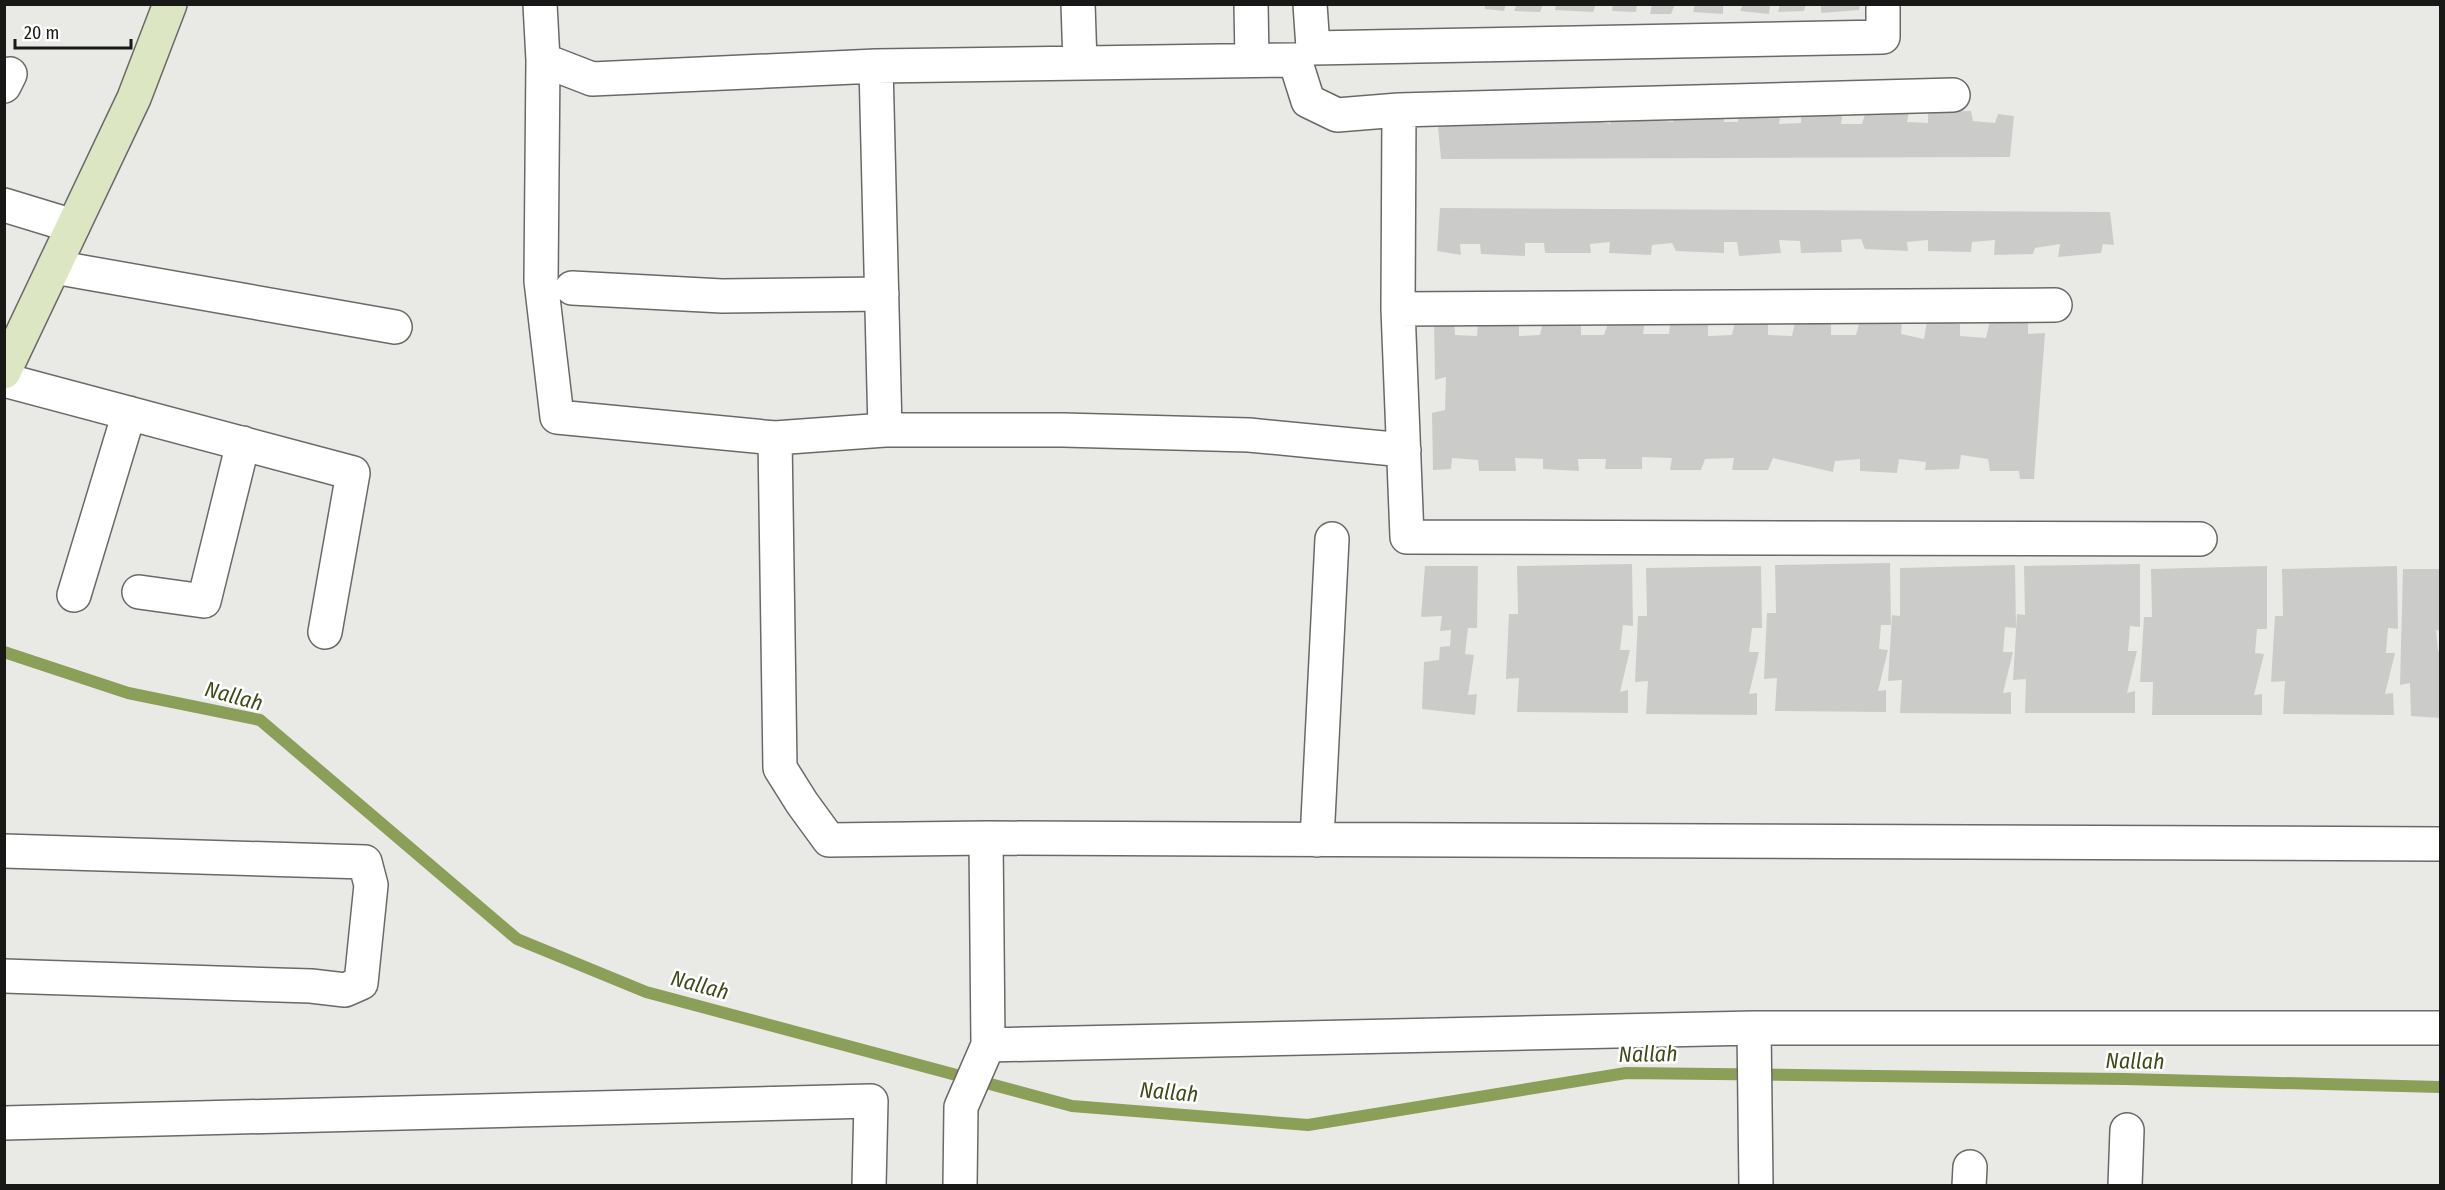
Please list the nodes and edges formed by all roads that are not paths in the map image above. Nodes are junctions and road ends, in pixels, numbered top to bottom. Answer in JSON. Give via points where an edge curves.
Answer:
{"nodes":[{"id":1,"x":170,"y":4,"type":"edge"},
{"id":2,"x":540,"y":4,"type":"edge"},
{"id":3,"x":1078,"y":4,"type":"edge"},
{"id":4,"x":1251,"y":4,"type":"edge"},
{"id":5,"x":1310,"y":4,"type":"edge"},
{"id":6,"x":1883,"y":4,"type":"edge"},
{"id":7,"x":543,"y":60,"type":"junction"},
{"id":8,"x":1252,"y":60,"type":"junction"},
{"id":9,"x":1080,"y":63,"type":"junction"},
{"id":10,"x":876,"y":66,"type":"junction"},
{"id":11,"x":1953,"y":95,"type":"dead end"},
{"id":12,"x":1399,"y":110,"type":"junction"},
{"id":13,"x":4,"y":205,"type":"edge"},
{"id":14,"x":73,"y":226,"type":"junction"},
{"id":15,"x":54,"y":267,"type":"junction"},
{"id":16,"x":572,"y":288,"type":"dead end"},
{"id":17,"x":882,"y":294,"type":"junction"},
{"id":18,"x":2055,"y":305,"type":"dead end"},
{"id":19,"x":1398,"y":309,"type":"junction"},
{"id":20,"x":394,"y":327,"type":"dead end"},
{"id":21,"x":4,"y":372,"type":"edge"},
{"id":22,"x":4,"y":380,"type":"edge"},
{"id":23,"x":129,"y":413,"type":"junction"},
{"id":24,"x":885,"y":430,"type":"junction"},
{"id":25,"x":775,"y":438,"type":"junction"},
{"id":26,"x":243,"y":443,"type":"junction"},
{"id":27,"x":1404,"y":450,"type":"junction"},
{"id":28,"x":1332,"y":539,"type":"dead end"},
{"id":29,"x":2200,"y":539,"type":"dead end"},
{"id":30,"x":139,"y":592,"type":"dead end"},
{"id":31,"x":74,"y":595,"type":"dead end"},
{"id":32,"x":325,"y":632,"type":"dead end"},
{"id":33,"x":986,"y":838,"type":"junction"},
{"id":34,"x":1317,"y":840,"type":"junction"},
{"id":35,"x":2440,"y":844,"type":"edge"},
{"id":36,"x":4,"y":851,"type":"edge"},
{"id":37,"x":4,"y":976,"type":"edge"},
{"id":38,"x":1754,"y":1028,"type":"junction"},
{"id":39,"x":2440,"y":1028,"type":"edge"},
{"id":40,"x":988,"y":1045,"type":"junction"},
{"id":41,"x":4,"y":1123,"type":"edge"},
{"id":42,"x":2127,"y":1130,"type":"dead end"},
{"id":43,"x":869,"y":1185,"type":"edge"},
{"id":44,"x":960,"y":1185,"type":"edge"},
{"id":45,"x":1756,"y":1185,"type":"edge"},
{"id":46,"x":2125,"y":1185,"type":"edge"}],
"edges":[{"from":1,"to":14,"type":"street","via":[[134,98]]},
{"from":2,"to":7,"type":"street"},
{"from":3,"to":9,"type":"street"},
{"from":4,"to":8,"type":"street"},
{"from":5,"to":6,"type":"street","via":[[1313,48],[1883,38]]},
{"from":7,"to":10,"type":"street","via":[[592,79]]},
{"from":7,"to":25,"type":"street","via":[[541,281],[557,417]]},
{"from":8,"to":9,"type":"street"},
{"from":8,"to":12,"type":"street","via":[[1295,60],[1308,101],[1337,115]]},
{"from":9,"to":10,"type":"street"},
{"from":10,"to":17,"type":"street"},
{"from":11,"to":12,"type":"street"},
{"from":12,"to":19,"type":"street"},
{"from":13,"to":14,"type":"street"},
{"from":14,"to":15,"type":"street"},
{"from":15,"to":20,"type":"street"},
{"from":15,"to":21,"type":"street"},
{"from":16,"to":17,"type":"street","via":[[722,296]]},
{"from":17,"to":24,"type":"street"},
{"from":18,"to":19,"type":"street"},
{"from":19,"to":27,"type":"street"},
{"from":22,"to":23,"type":"street"},
{"from":23,"to":26,"type":"street"},
{"from":23,"to":31,"type":"street"},
{"from":24,"to":25,"type":"street"},
{"from":24,"to":27,"type":"street","via":[[1249,435]]},
{"from":25,"to":33,"type":"street","via":[[780,768],[829,840]]},
{"from":26,"to":30,"type":"street","via":[[204,601]]},
{"from":26,"to":32,"type":"street","via":[[353,473]]},
{"from":27,"to":29,"type":"street","via":[[1407,537]]},
{"from":28,"to":34,"type":"street"},
{"from":33,"to":34,"type":"street"},
{"from":33,"to":40,"type":"street"},
{"from":34,"to":35,"type":"street"},
{"from":36,"to":37,"type":"street","via":[[365,862],[371,885],[361,983],[345,990]]},
{"from":38,"to":39,"type":"street"},
{"from":38,"to":40,"type":"street"},
{"from":38,"to":45,"type":"street"},
{"from":40,"to":44,"type":"street","via":[[961,1107]]},
{"from":41,"to":43,"type":"street","via":[[871,1101]]},
{"from":42,"to":46,"type":"street"}]}
